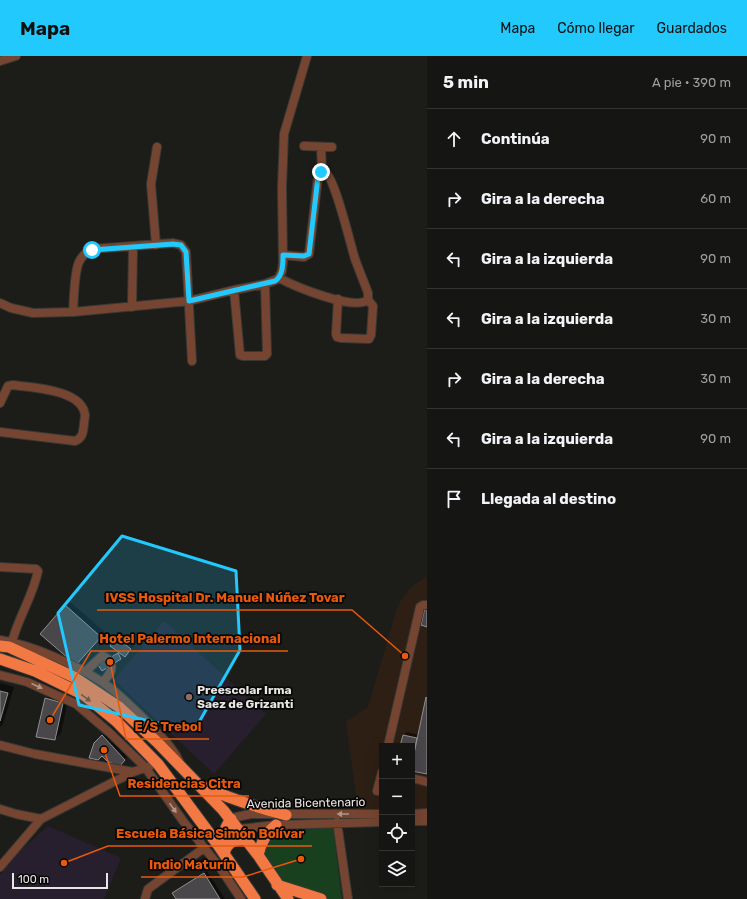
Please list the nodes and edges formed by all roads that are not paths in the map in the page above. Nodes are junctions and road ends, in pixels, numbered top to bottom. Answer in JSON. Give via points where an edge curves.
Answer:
{"nodes":[{"id":1,"x":16,"y":56,"type":"edge"},
{"id":2,"x":307,"y":56,"type":"edge"},
{"id":3,"x":0,"y":61,"type":"edge"},
{"id":4,"x":304,"y":146,"type":"dead end"},
{"id":5,"x":321,"y":146,"type":"junction"},
{"id":6,"x":332,"y":147,"type":"dead end"},
{"id":7,"x":157,"y":148,"type":"dead end"},
{"id":8,"x":322,"y":172,"type":"junction"},
{"id":9,"x":156,"y":245,"type":"junction"},
{"id":10,"x":133,"y":246,"type":"junction"},
{"id":11,"x":283,"y":255,"type":"junction"},
{"id":12,"x":279,"y":278,"type":"junction"},
{"id":13,"x":266,"y":284,"type":"junction"},
{"id":14,"x":234,"y":290,"type":"junction"},
{"id":15,"x":338,"y":300,"type":"junction"},
{"id":16,"x":368,"y":300,"type":"junction"},
{"id":17,"x":189,"y":301,"type":"junction"},
{"id":18,"x":0,"y":303,"type":"edge"},
{"id":19,"x":132,"y":306,"type":"junction"},
{"id":20,"x":73,"y":312,"type":"junction"},
{"id":21,"x":192,"y":361,"type":"dead end"},
{"id":22,"x":0,"y":404,"type":"edge"},
{"id":23,"x":0,"y":432,"type":"edge"},
{"id":24,"x":0,"y":567,"type":"edge"},
{"id":25,"x":427,"y":605,"type":"edge"},
{"id":26,"x":0,"y":640,"type":"edge"},
{"id":27,"x":12,"y":642,"type":"junction"},
{"id":28,"x":0,"y":646,"type":"edge"},
{"id":29,"x":0,"y":659,"type":"edge"},
{"id":30,"x":85,"y":672,"type":"junction"},
{"id":31,"x":0,"y":675,"type":"edge"},
{"id":32,"x":103,"y":682,"type":"junction"},
{"id":33,"x":389,"y":743,"type":"edge"},
{"id":34,"x":0,"y":745,"type":"edge"},
{"id":35,"x":158,"y":764,"type":"junction"},
{"id":36,"x":144,"y":767,"type":"junction"},
{"id":37,"x":184,"y":771,"type":"junction"},
{"id":38,"x":133,"y":772,"type":"junction"},
{"id":39,"x":380,"y":779,"type":"edge"},
{"id":40,"x":415,"y":779,"type":"edge"},
{"id":41,"x":427,"y":782,"type":"edge"},
{"id":42,"x":196,"y":783,"type":"junction"},
{"id":43,"x":377,"y":791,"type":"dead end"},
{"id":44,"x":0,"y":809,"type":"edge"},
{"id":45,"x":427,"y":813,"type":"edge"},
{"id":46,"x":379,"y":814,"type":"edge"},
{"id":47,"x":415,"y":814,"type":"edge"},
{"id":48,"x":286,"y":815,"type":"junction"},
{"id":49,"x":228,"y":816,"type":"junction"},
{"id":50,"x":41,"y":819,"type":"junction"},
{"id":51,"x":415,"y":821,"type":"edge"},
{"id":52,"x":427,"y":821,"type":"edge"},
{"id":53,"x":337,"y":822,"type":"junction"},
{"id":54,"x":379,"y":822,"type":"edge"},
{"id":55,"x":276,"y":825,"type":"junction"},
{"id":56,"x":239,"y":829,"type":"junction"},
{"id":57,"x":225,"y":830,"type":"junction"},
{"id":58,"x":209,"y":833,"type":"junction"},
{"id":59,"x":247,"y":840,"type":"junction"},
{"id":60,"x":204,"y":848,"type":"junction"},
{"id":61,"x":224,"y":853,"type":"junction"},
{"id":62,"x":258,"y":855,"type":"junction"},
{"id":63,"x":0,"y":867,"type":"edge"},
{"id":64,"x":277,"y":884,"type":"junction"},
{"id":65,"x":145,"y":899,"type":"edge"},
{"id":66,"x":241,"y":899,"type":"edge"},
{"id":67,"x":254,"y":899,"type":"edge"},
{"id":68,"x":288,"y":899,"type":"edge"},
{"id":69,"x":314,"y":899,"type":"edge"},
{"id":70,"x":322,"y":899,"type":"edge"},
{"id":71,"x":348,"y":899,"type":"edge"}],
"edges":[{"from":1,"to":3,"type":"street"},
{"from":2,"to":11,"type":"street","via":[[284,134]]},
{"from":4,"to":5,"type":"street"},
{"from":5,"to":6,"type":"street"},
{"from":5,"to":8,"type":"street"},
{"from":7,"to":9,"type":"street","via":[[150,184]]},
{"from":8,"to":11,"type":"street","via":[[318,177],[309,254]]},
{"from":8,"to":16,"type":"street","via":[[329,175],[334,188],[348,238],[368,293]]},
{"from":9,"to":10,"type":"street"},
{"from":9,"to":17,"type":"street","via":[[177,244],[186,252]]},
{"from":10,"to":19,"type":"street"},
{"from":10,"to":20,"type":"street","via":[[92,250],[86,253],[77,270]]},
{"from":11,"to":12,"type":"street"},
{"from":12,"to":13,"type":"street"},
{"from":12,"to":15,"type":"street"},
{"from":13,"to":14,"type":"street"},
{"from":13,"to":14,"type":"street","via":[[265,356],[240,355]]},
{"from":14,"to":17,"type":"street"},
{"from":15,"to":16,"type":"street"},
{"from":15,"to":16,"type":"street","via":[[338,337],[368,340],[371,337],[373,309]]},
{"from":17,"to":19,"type":"street"},
{"from":17,"to":21,"type":"street"},
{"from":18,"to":20,"type":"street","via":[[33,313]]},
{"from":19,"to":20,"type":"street"},
{"from":22,"to":23,"type":"street","via":[[8,386],[12,385],[66,394],[80,404],[85,415],[82,436],[75,441]]},
{"from":24,"to":27,"type":"street","via":[[38,571]]},
{"from":25,"to":33,"type":"street","via":[[420,607]]},
{"from":26,"to":27,"type":"street"},
{"from":27,"to":30,"type":"street"},
{"from":28,"to":37,"type":"highway","via":[[9,647],[74,677],[113,703],[157,742]]},
{"from":29,"to":35,"type":"highway","one_way":true,"via":[[35,671],[84,695],[116,721]]},
{"from":30,"to":32,"type":"street"},
{"from":30,"to":32,"type":"street","via":[[105,656],[112,668]]},
{"from":31,"to":36,"type":"street","one_way":true,"via":[[27,682],[76,704],[110,732]]},
{"from":32,"to":37,"type":"street","via":[[175,751]]},
{"from":34,"to":38,"type":"street"},
{"from":35,"to":36,"type":"street"},
{"from":35,"to":58,"type":"highway"},
{"from":36,"to":38,"type":"street"},
{"from":36,"to":60,"type":"street","one_way":true},
{"from":37,"to":42,"type":"highway"},
{"from":38,"to":50,"type":"street"},
{"from":39,"to":43,"type":"street"},
{"from":40,"to":41,"type":"street"},
{"from":42,"to":48,"type":"highway","via":[[227,798]]},
{"from":42,"to":49,"type":"highway"},
{"from":44,"to":50,"type":"street"},
{"from":45,"to":47,"type":"street"},
{"from":46,"to":48,"type":"street","name":"Avenida Bicentenario","one_way":true},
{"from":48,"to":49,"type":"street","name":"Avenida Bicentenario"},
{"from":49,"to":56,"type":"highway"},
{"from":49,"to":57,"type":"highway"},
{"from":49,"to":58,"type":"highway","via":[[220,826]]},
{"from":50,"to":63,"type":"street"},
{"from":51,"to":52,"type":"street"},
{"from":53,"to":54,"type":"street","name":"Avenida Bicentenario"},
{"from":53,"to":55,"type":"street","name":"Avenida Bicentenario"},
{"from":53,"to":71,"type":"street"},
{"from":55,"to":56,"type":"street","name":"Avenida Bicentenario"},
{"from":55,"to":62,"type":"highway","via":[[261,842]]},
{"from":56,"to":57,"type":"highway"},
{"from":56,"to":59,"type":"highway"},
{"from":57,"to":58,"type":"highway"},
{"from":57,"to":61,"type":"highway","via":[[222,843]]},
{"from":58,"to":61,"type":"highway"},
{"from":59,"to":61,"type":"highway","via":[[240,838],[232,841]]},
{"from":59,"to":62,"type":"highway"},
{"from":60,"to":65,"type":"street","via":[[148,889]]},
{"from":60,"to":66,"type":"street"},
{"from":61,"to":67,"type":"highway"},
{"from":62,"to":64,"type":"highway"},
{"from":64,"to":68,"type":"highway"},
{"from":64,"to":70,"type":"highway"},
{"from":69,"to":70,"type":"highway"}]}
